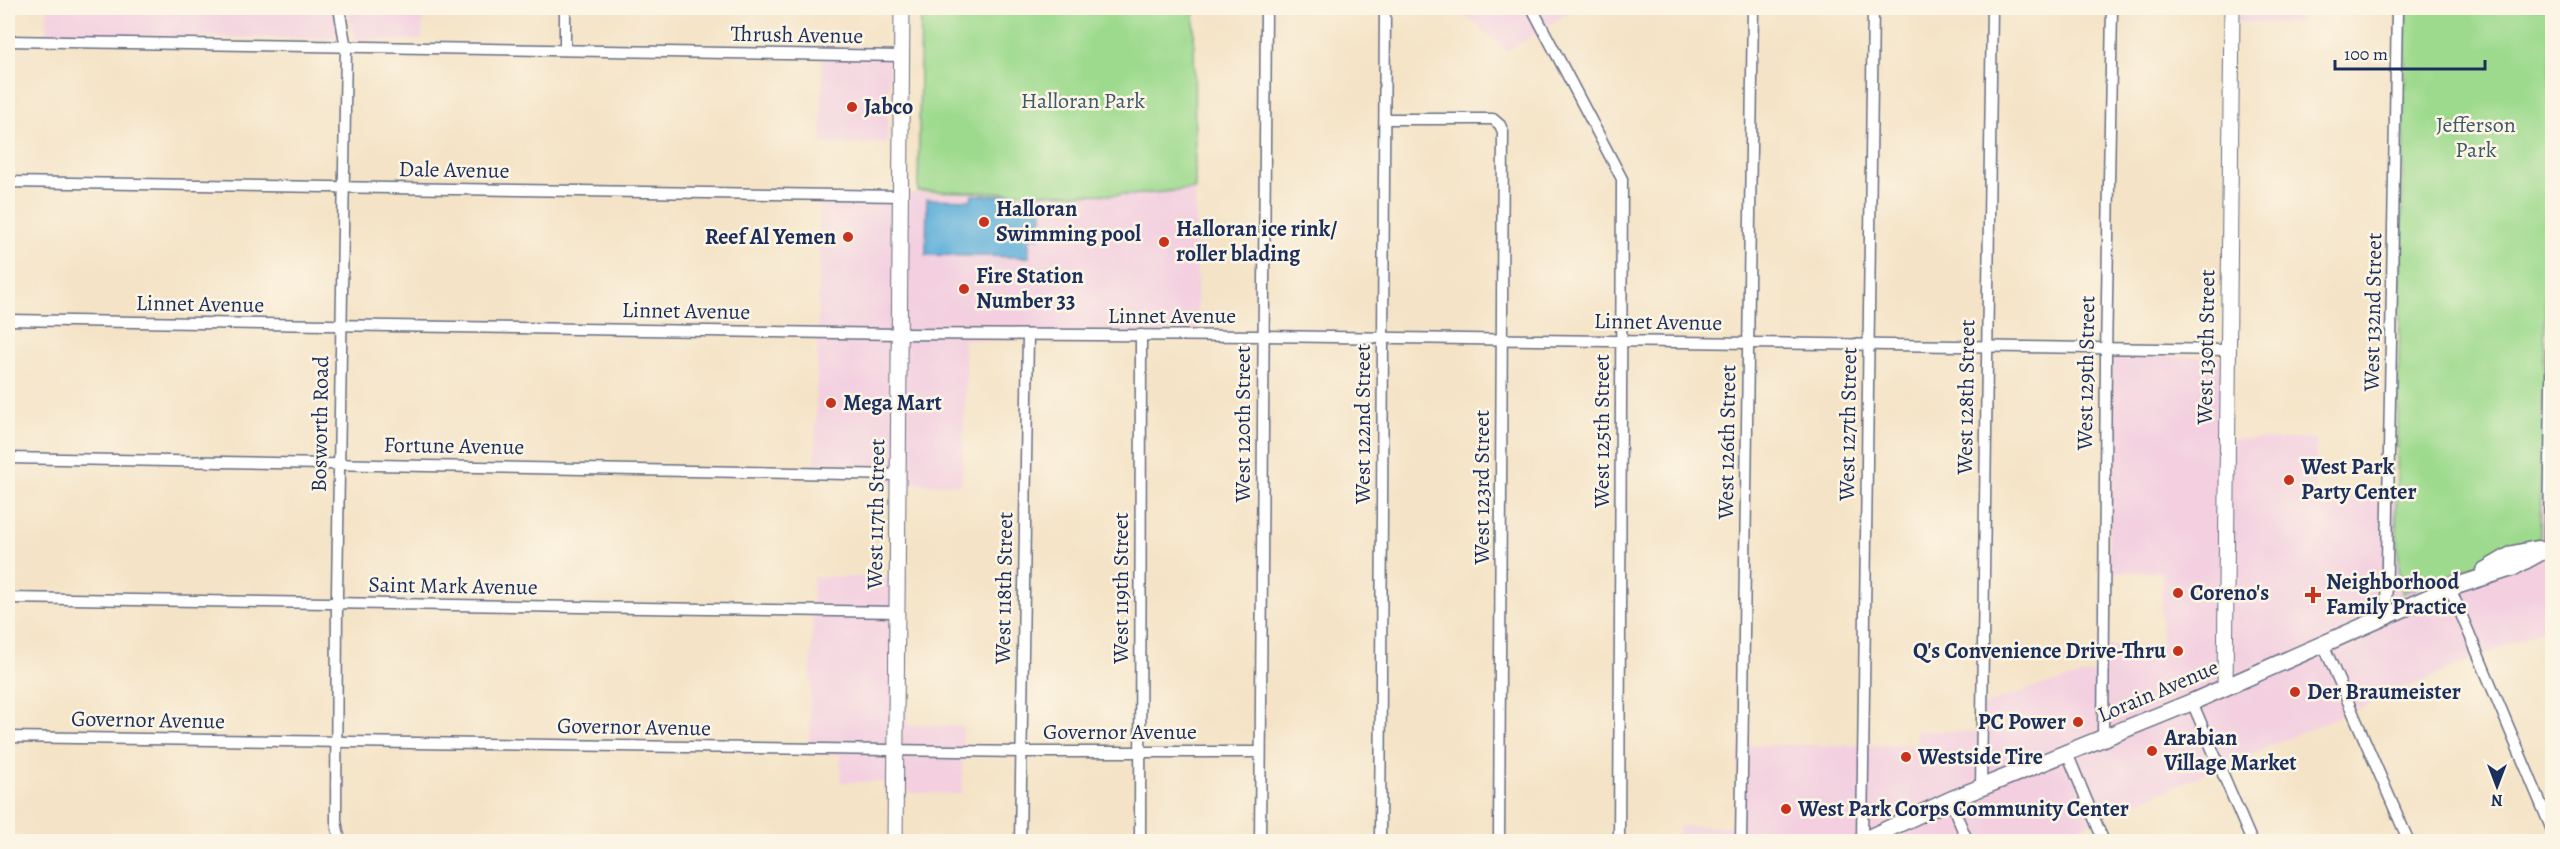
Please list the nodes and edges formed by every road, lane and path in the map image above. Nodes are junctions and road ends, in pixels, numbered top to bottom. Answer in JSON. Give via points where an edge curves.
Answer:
{"nodes":[{"id":1,"x":339,"y":8,"type":"edge"},
{"id":2,"x":565,"y":8,"type":"edge"},
{"id":3,"x":902,"y":8,"type":"edge"},
{"id":4,"x":1266,"y":8,"type":"edge"},
{"id":5,"x":1385,"y":8,"type":"edge"},
{"id":6,"x":1532,"y":8,"type":"edge"},
{"id":7,"x":1753,"y":8,"type":"edge"},
{"id":8,"x":1873,"y":8,"type":"edge"},
{"id":9,"x":1992,"y":8,"type":"edge"},
{"id":10,"x":2112,"y":8,"type":"edge"},
{"id":11,"x":2232,"y":8,"type":"edge"},
{"id":12,"x":2397,"y":8,"type":"edge"},
{"id":13,"x":8,"y":41,"type":"edge"},
{"id":14,"x":346,"y":48,"type":"junction"},
{"id":15,"x":565,"y":50,"type":"junction"},
{"id":16,"x":902,"y":56,"type":"junction"},
{"id":17,"x":1385,"y":119,"type":"junction"},
{"id":18,"x":8,"y":182,"type":"edge"},
{"id":19,"x":344,"y":188,"type":"junction"},
{"id":20,"x":900,"y":196,"type":"junction"},
{"id":21,"x":2553,"y":309,"type":"edge"},
{"id":22,"x":8,"y":320,"type":"edge"},
{"id":23,"x":342,"y":326,"type":"junction"},
{"id":24,"x":900,"y":334,"type":"junction"},
{"id":25,"x":1028,"y":335,"type":"junction"},
{"id":26,"x":1141,"y":335,"type":"junction"},
{"id":27,"x":1264,"y":336,"type":"junction"},
{"id":28,"x":1383,"y":338,"type":"junction"},
{"id":29,"x":1503,"y":339,"type":"junction"},
{"id":30,"x":1623,"y":341,"type":"junction"},
{"id":31,"x":1748,"y":342,"type":"junction"},
{"id":32,"x":1869,"y":344,"type":"junction"},
{"id":33,"x":1986,"y":346,"type":"junction"},
{"id":34,"x":2106,"y":348,"type":"junction"},
{"id":35,"x":2228,"y":350,"type":"junction"},
{"id":36,"x":8,"y":458,"type":"edge"},
{"id":37,"x":339,"y":463,"type":"junction"},
{"id":38,"x":899,"y":475,"type":"junction"},
{"id":39,"x":2551,"y":547,"type":"edge"},
{"id":40,"x":2450,"y":588,"type":"junction"},
{"id":41,"x":8,"y":598,"type":"edge"},
{"id":42,"x":337,"y":603,"type":"junction"},
{"id":43,"x":897,"y":612,"type":"junction"},
{"id":44,"x":2386,"y":617,"type":"junction"},
{"id":45,"x":2323,"y":644,"type":"junction"},
{"id":46,"x":2225,"y":687,"type":"junction"},
{"id":47,"x":2192,"y":702,"type":"junction"},
{"id":48,"x":8,"y":737,"type":"edge"},
{"id":49,"x":2103,"y":739,"type":"junction"},
{"id":50,"x":336,"y":742,"type":"junction"},
{"id":51,"x":895,"y":750,"type":"junction"},
{"id":52,"x":1021,"y":752,"type":"junction"},
{"id":53,"x":1140,"y":752,"type":"junction"},
{"id":54,"x":1260,"y":752,"type":"junction"},
{"id":55,"x":2067,"y":753,"type":"junction"},
{"id":56,"x":1981,"y":787,"type":"junction"},
{"id":57,"x":1950,"y":800,"type":"junction"},
{"id":58,"x":2553,"y":830,"type":"edge"},
{"id":59,"x":1861,"y":841,"type":"edge"},
{"id":60,"x":340,"y":842,"type":"edge"},
{"id":61,"x":895,"y":842,"type":"edge"},
{"id":62,"x":1020,"y":842,"type":"edge"},
{"id":63,"x":1140,"y":842,"type":"edge"},
{"id":64,"x":1260,"y":842,"type":"edge"},
{"id":65,"x":1380,"y":842,"type":"edge"},
{"id":66,"x":1499,"y":842,"type":"edge"},
{"id":67,"x":1618,"y":842,"type":"edge"},
{"id":68,"x":1741,"y":842,"type":"edge"},
{"id":69,"x":1968,"y":842,"type":"edge"},
{"id":70,"x":2104,"y":842,"type":"edge"},
{"id":71,"x":2252,"y":842,"type":"edge"},
{"id":72,"x":2409,"y":842,"type":"edge"}],
"edges":[{"from":1,"to":14,"type":"street","name":"Bosworth Road"},
{"from":2,"to":15,"type":"street"},
{"from":3,"to":16,"type":"main road","name":"West 117th Street"},
{"from":4,"to":27,"type":"street","name":"West 120th Street"},
{"from":5,"to":17,"type":"street","name":"West 122nd Street"},
{"from":6,"to":30,"type":"street","name":"West 125th Street","via":[[1622,179]]},
{"from":7,"to":31,"type":"street","name":"West 126th Street"},
{"from":8,"to":32,"type":"street","name":"West 127th Street"},
{"from":9,"to":33,"type":"street","name":"West 128th Street"},
{"from":10,"to":34,"type":"street","name":"West 129th Street"},
{"from":11,"to":35,"type":"main road","name":"West 130th Street"},
{"from":12,"to":44,"type":"street","name":"West 132nd Street"},
{"from":13,"to":14,"type":"street","name":"Thrush Avenue"},
{"from":14,"to":15,"type":"street","name":"Thrush Avenue"},
{"from":14,"to":19,"type":"street","name":"Bosworth Road"},
{"from":15,"to":16,"type":"street","name":"Thrush Avenue"},
{"from":16,"to":20,"type":"main road","name":"West 117th Street"},
{"from":17,"to":28,"type":"street","name":"West 122nd Street"},
{"from":17,"to":29,"type":"street","name":"West 123rd Street","via":[[1492,119],[1500,125]]},
{"from":18,"to":19,"type":"street","name":"Dale Avenue"},
{"from":19,"to":20,"type":"street","name":"Dale Avenue"},
{"from":19,"to":23,"type":"street","name":"Bosworth Road"},
{"from":20,"to":24,"type":"main road","name":"West 117th Street"},
{"from":21,"to":39,"type":"street"},
{"from":22,"to":23,"type":"street","name":"Linnet Avenue"},
{"from":23,"to":24,"type":"street","name":"Linnet Avenue"},
{"from":23,"to":37,"type":"street","name":"Bosworth Road"},
{"from":24,"to":25,"type":"street","name":"Linnet Avenue"},
{"from":24,"to":38,"type":"main road","name":"West 117th Street"},
{"from":25,"to":26,"type":"street","name":"Linnet Avenue"},
{"from":25,"to":52,"type":"street","name":"West 118th Street"},
{"from":26,"to":27,"type":"street","name":"Linnet Avenue"},
{"from":26,"to":53,"type":"street","name":"West 119th Street"},
{"from":27,"to":28,"type":"street","name":"Linnet Avenue"},
{"from":27,"to":54,"type":"street","name":"West 120th Street"},
{"from":28,"to":29,"type":"street","name":"Linnet Avenue"},
{"from":28,"to":65,"type":"street","name":"West 122nd Street"},
{"from":29,"to":30,"type":"street","name":"Linnet Avenue"},
{"from":29,"to":66,"type":"street","name":"West 123rd Street"},
{"from":30,"to":31,"type":"street","name":"Linnet Avenue"},
{"from":30,"to":67,"type":"street","name":"West 125th Street"},
{"from":31,"to":32,"type":"street","name":"Linnet Avenue"},
{"from":31,"to":68,"type":"street","name":"West 126th Street"},
{"from":32,"to":33,"type":"street","name":"Linnet Avenue"},
{"from":32,"to":59,"type":"street","name":"West 127th Street"},
{"from":33,"to":34,"type":"street","name":"Linnet Avenue"},
{"from":33,"to":56,"type":"street","name":"West 128th Street"},
{"from":34,"to":35,"type":"street","name":"Linnet Avenue"},
{"from":34,"to":49,"type":"street","name":"West 129th Street"},
{"from":35,"to":46,"type":"main road","name":"West 130th Street"},
{"from":36,"to":37,"type":"street","name":"Fortune Avenue"},
{"from":37,"to":38,"type":"street","name":"Fortune Avenue"},
{"from":37,"to":42,"type":"street","name":"Bosworth Road"},
{"from":38,"to":43,"type":"main road","name":"West 117th Street"},
{"from":39,"to":40,"type":"main road","name":"Lorain Avenue","via":[[2512,568]]},
{"from":40,"to":44,"type":"main road","name":"Lorain Avenue"},
{"from":40,"to":58,"type":"street"},
{"from":41,"to":42,"type":"street","name":"Saint Mark Avenue"},
{"from":42,"to":43,"type":"street","name":"Saint Mark Avenue"},
{"from":42,"to":50,"type":"street","name":"Bosworth Road"},
{"from":43,"to":51,"type":"main road","name":"West 117th Street"},
{"from":44,"to":45,"type":"main road","name":"Lorain Avenue"},
{"from":45,"to":46,"type":"main road","name":"Lorain Avenue"},
{"from":45,"to":72,"type":"street"},
{"from":46,"to":47,"type":"main road","name":"Lorain Avenue"},
{"from":47,"to":49,"type":"main road","name":"Lorain Avenue"},
{"from":47,"to":71,"type":"street"},
{"from":48,"to":50,"type":"street","name":"Governor Avenue"},
{"from":49,"to":55,"type":"main road","name":"Lorain Avenue"},
{"from":50,"to":51,"type":"street","name":"Governor Avenue"},
{"from":50,"to":60,"type":"street","name":"Bosworth Road","via":[[336,821]]},
{"from":51,"to":52,"type":"street","name":"Governor Avenue"},
{"from":51,"to":61,"type":"main road","name":"West 117th Street"},
{"from":52,"to":53,"type":"street","name":"Governor Avenue"},
{"from":52,"to":62,"type":"street","name":"West 118th Street"},
{"from":53,"to":54,"type":"street","name":"Governor Avenue"},
{"from":53,"to":63,"type":"street","name":"West 119th Street"},
{"from":54,"to":64,"type":"street","name":"West 120th Street"},
{"from":55,"to":56,"type":"main road","name":"Lorain Avenue"},
{"from":55,"to":70,"type":"street"},
{"from":56,"to":57,"type":"main road","name":"Lorain Avenue"},
{"from":57,"to":59,"type":"main road","name":"Lorain Avenue"},
{"from":57,"to":69,"type":"street"}]}
